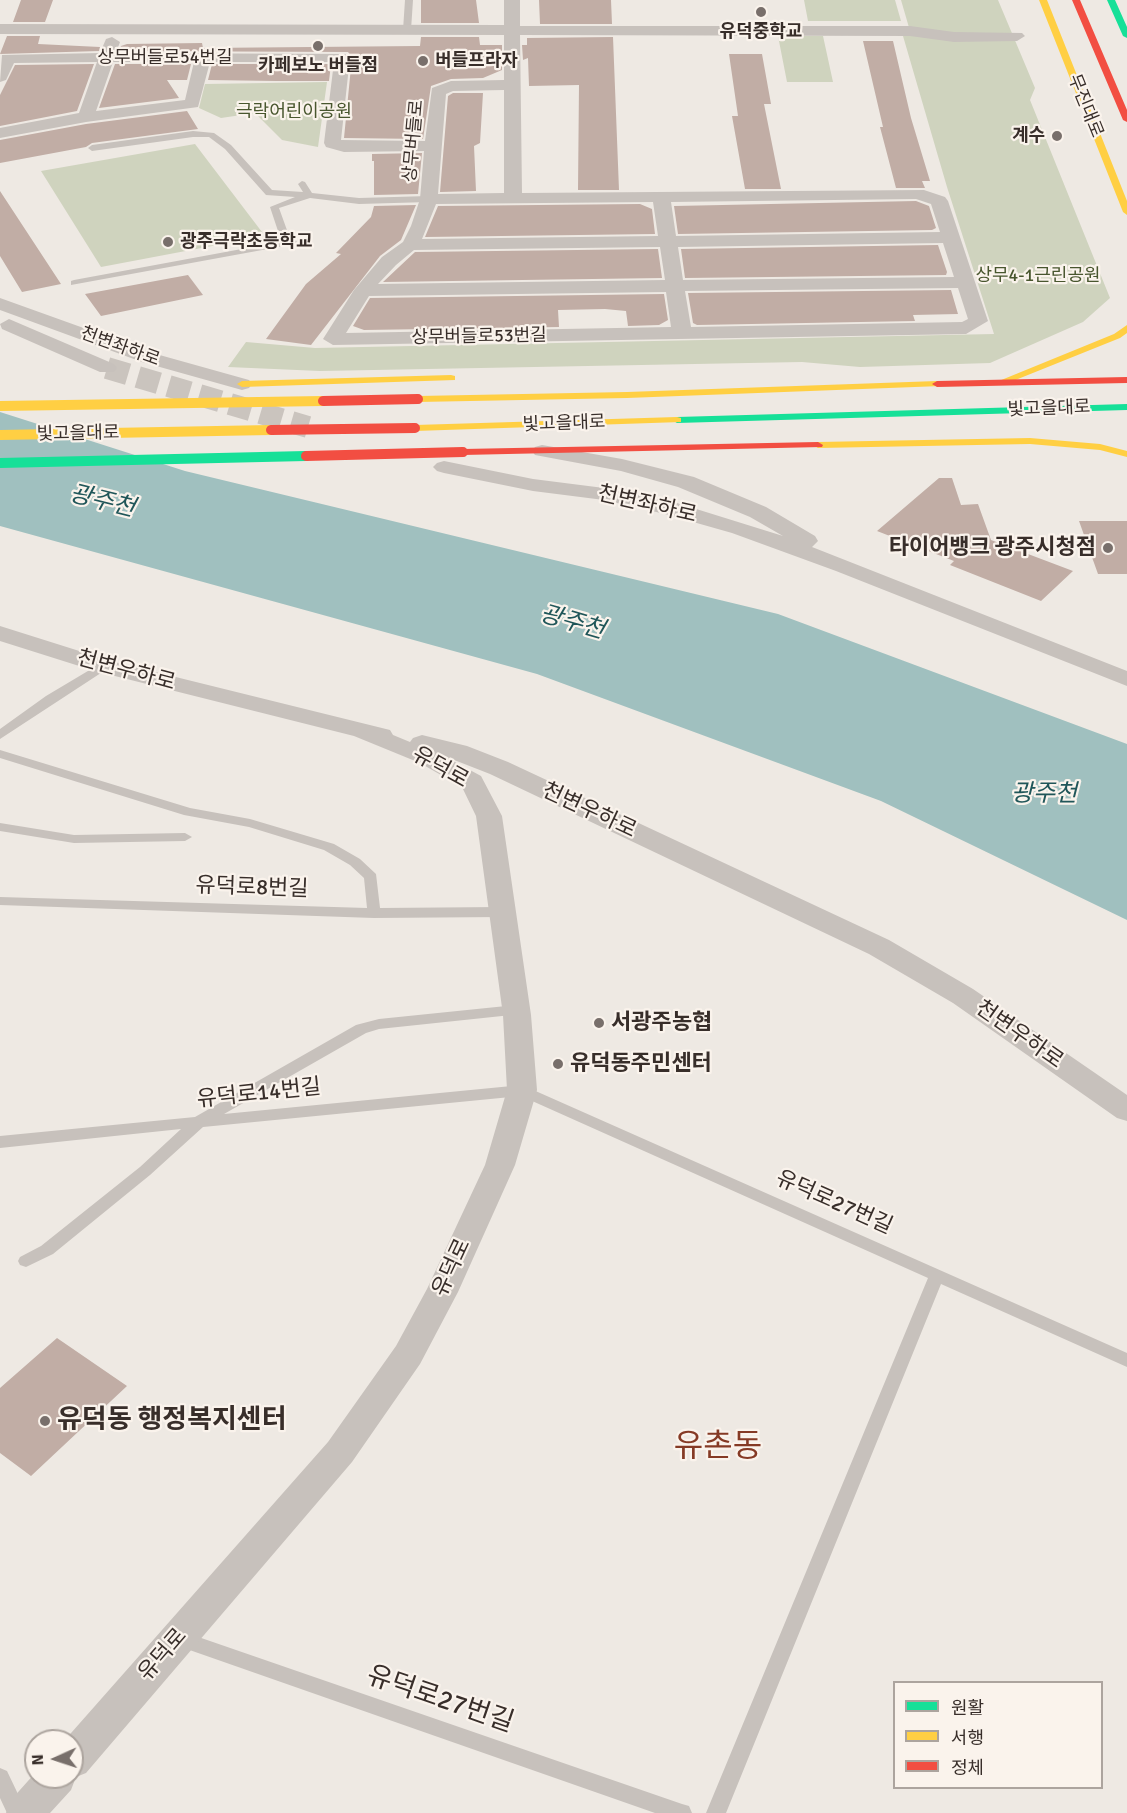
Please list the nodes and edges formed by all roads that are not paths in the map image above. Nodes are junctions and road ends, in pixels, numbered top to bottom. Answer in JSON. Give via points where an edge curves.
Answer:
{"nodes":[{"id":1,"x":409,"y":0,"type":"edge"},
{"id":2,"x":1043,"y":0,"type":"edge"},
{"id":3,"x":1076,"y":0,"type":"edge"},
{"id":4,"x":1111,"y":0,"type":"edge"},
{"id":5,"x":512,"y":2,"type":"edge"},
{"id":6,"x":0,"y":29,"type":"edge"},
{"id":7,"x":117,"y":30,"type":"junction"},
{"id":8,"x":346,"y":30,"type":"junction"},
{"id":9,"x":407,"y":30,"type":"junction"},
{"id":10,"x":454,"y":30,"type":"junction"},
{"id":11,"x":513,"y":32,"type":"junction"},
{"id":12,"x":1017,"y":36,"type":"dead end"},
{"id":13,"x":1127,"y":36,"type":"edge"},
{"id":14,"x":342,"y":57,"type":"junction"},
{"id":15,"x":105,"y":58,"type":"junction"},
{"id":16,"x":203,"y":58,"type":"junction"},
{"id":17,"x":0,"y":77,"type":"edge"},
{"id":18,"x":514,"y":85,"type":"junction"},
{"id":19,"x":86,"y":117,"type":"junction"},
{"id":20,"x":1127,"y":120,"type":"edge"},
{"id":21,"x":0,"y":133,"type":"edge"},
{"id":22,"x":432,"y":146,"type":"junction"},
{"id":23,"x":92,"y":148,"type":"dead end"},
{"id":24,"x":303,"y":184,"type":"dead end"},
{"id":25,"x":309,"y":195,"type":"junction"},
{"id":26,"x":661,"y":197,"type":"junction"},
{"id":27,"x":513,"y":198,"type":"junction"},
{"id":28,"x":429,"y":199,"type":"junction"},
{"id":29,"x":1127,"y":212,"type":"edge"},
{"id":30,"x":952,"y":237,"type":"junction"},
{"id":31,"x":667,"y":241,"type":"junction"},
{"id":32,"x":410,"y":245,"type":"junction"},
{"id":33,"x":966,"y":282,"type":"junction"},
{"id":34,"x":74,"y":283,"type":"dead end"},
{"id":35,"x":674,"y":286,"type":"junction"},
{"id":36,"x":363,"y":290,"type":"junction"},
{"id":37,"x":0,"y":304,"type":"edge"},
{"id":38,"x":0,"y":321,"type":"edge"},
{"id":39,"x":1127,"y":327,"type":"edge"},
{"id":40,"x":682,"y":333,"type":"junction"},
{"id":41,"x":108,"y":368,"type":"tunnel mouth"},
{"id":42,"x":843,"y":374,"type":"dead end"},
{"id":43,"x":463,"y":378,"type":"dead end"},
{"id":44,"x":1127,"y":380,"type":"edge"},
{"id":45,"x":999,"y":383,"type":"junction"},
{"id":46,"x":242,"y":384,"type":"junction"},
{"id":47,"x":919,"y":384,"type":"junction"},
{"id":48,"x":196,"y":385,"type":"dead end"},
{"id":49,"x":0,"y":406,"type":"edge"},
{"id":50,"x":1127,"y":407,"type":"edge"},
{"id":51,"x":688,"y":421,"type":"junction"},
{"id":52,"x":0,"y":435,"type":"edge"},
{"id":53,"x":1127,"y":445,"type":"edge"},
{"id":54,"x":541,"y":451,"type":"junction"},
{"id":55,"x":1127,"y":454,"type":"edge"},
{"id":56,"x":0,"y":464,"type":"edge"},
{"id":57,"x":444,"y":467,"type":"dead end"},
{"id":58,"x":844,"y":566,"type":"junction"},
{"id":59,"x":0,"y":633,"type":"edge"},
{"id":60,"x":103,"y":666,"type":"junction"},
{"id":61,"x":1127,"y":679,"type":"edge"},
{"id":62,"x":364,"y":732,"type":"junction"},
{"id":63,"x":0,"y":735,"type":"edge"},
{"id":64,"x":0,"y":754,"type":"edge"},
{"id":65,"x":0,"y":827,"type":"edge"},
{"id":66,"x":185,"y":837,"type":"dead end"},
{"id":67,"x":0,"y":902,"type":"edge"},
{"id":68,"x":502,"y":912,"type":"junction"},
{"id":69,"x":374,"y":913,"type":"junction"},
{"id":70,"x":516,"y":1010,"type":"junction"},
{"id":71,"x":522,"y":1090,"type":"junction"},
{"id":72,"x":1127,"y":1110,"type":"edge"},
{"id":73,"x":200,"y":1121,"type":"junction"},
{"id":74,"x":0,"y":1142,"type":"edge"},
{"id":75,"x":26,"y":1261,"type":"dead end"},
{"id":76,"x":937,"y":1275,"type":"junction"},
{"id":77,"x":1127,"y":1360,"type":"edge"},
{"id":78,"x":179,"y":1638,"type":"junction"},
{"id":79,"x":84,"y":1746,"type":"edge"},
{"id":80,"x":0,"y":1777,"type":"edge"},
{"id":81,"x":46,"y":1789,"type":"edge"},
{"id":82,"x":17,"y":1813,"type":"edge"},
{"id":83,"x":25,"y":1813,"type":"edge"},
{"id":84,"x":682,"y":1813,"type":"edge"},
{"id":85,"x":716,"y":1813,"type":"edge"}],
"edges":[{"from":1,"to":9,"type":"lane"},
{"from":2,"to":29,"type":"main road","name":"무진대로"},
{"from":3,"to":20,"type":"main road","name":"무진대로"},
{"from":4,"to":13,"type":"main road"},
{"from":5,"to":10,"type":"street","via":[[486,22]]},
{"from":5,"to":11,"type":"street"},
{"from":6,"to":7,"type":"street"},
{"from":7,"to":8,"type":"street"},
{"from":7,"to":15,"type":"street"},
{"from":8,"to":9,"type":"street"},
{"from":8,"to":14,"type":"street"},
{"from":9,"to":10,"type":"street"},
{"from":10,"to":11,"type":"street"},
{"from":11,"to":12,"type":"street","via":[[910,31],[954,37]]},
{"from":11,"to":18,"type":"street"},
{"from":14,"to":16,"type":"street","name":"상무버들로54번길"},
{"from":14,"to":22,"type":"street","via":[[332,143],[344,147]]},
{"from":15,"to":16,"type":"street","name":"상무버들로54번길"},
{"from":15,"to":17,"type":"street","name":"상무버들로54번길","via":[[8,58]]},
{"from":15,"to":19,"type":"street"},
{"from":16,"to":19,"type":"street","via":[[192,104]]},
{"from":18,"to":22,"type":"street","name":"상무버들로","via":[[451,86],[438,91]]},
{"from":18,"to":27,"type":"street"},
{"from":19,"to":21,"type":"street"},
{"from":22,"to":28,"type":"street","name":"상무버들로"},
{"from":23,"to":25,"type":"lane","via":[[211,135],[228,147],[269,193]]},
{"from":24,"to":25,"type":"lane"},
{"from":25,"to":28,"type":"lane","via":[[359,201]]},
{"from":25,"to":34,"type":"lane","via":[[274,207],[284,234],[292,242]]},
{"from":26,"to":27,"type":"street","name":"상무버들로53번길"},
{"from":26,"to":30,"type":"street","name":"상무버들로53번길","via":[[918,194],[939,201]]},
{"from":26,"to":31,"type":"street"},
{"from":27,"to":28,"type":"street"},
{"from":28,"to":32,"type":"street","name":"상무버들로53번길"},
{"from":30,"to":31,"type":"street"},
{"from":30,"to":33,"type":"street","name":"상무버들로53번길"},
{"from":31,"to":32,"type":"street"},
{"from":31,"to":35,"type":"street"},
{"from":32,"to":36,"type":"street","name":"상무버들로53번길"},
{"from":33,"to":35,"type":"street"},
{"from":33,"to":40,"type":"street","name":"상무버들로53번길","via":[[978,321],[966,328]]},
{"from":35,"to":36,"type":"street"},
{"from":35,"to":40,"type":"street"},
{"from":36,"to":40,"type":"street","name":"상무버들로53번길","via":[[333,339]]},
{"from":37,"to":46,"type":"street","name":"천변좌하로","via":[[149,358]]},
{"from":38,"to":41,"type":"street","name":"천변좌하로"},
{"from":39,"to":45,"type":"main road","via":[[1117,336]]},
{"from":42,"to":47,"type":"main road"},
{"from":43,"to":46,"type":"main road"},
{"from":44,"to":45,"type":"main road","name":"빛고을대로"},
{"from":45,"to":47,"type":"main road","name":"빛고을대로"},
{"from":46,"to":48,"type":"main road"},
{"from":47,"to":49,"type":"main road","name":"빛고을대로","bridge":true,"via":[[627,395]]},
{"from":50,"to":51,"type":"main road","name":"빛고을대로"},
{"from":51,"to":52,"type":"main road","name":"빛고을대로","bridge":true},
{"from":51,"to":53,"type":"main road","via":[[802,429],[1032,431]]},
{"from":54,"to":55,"type":"main road","via":[[1030,441],[1100,447]]},
{"from":54,"to":56,"type":"main road","bridge":true},
{"from":54,"to":58,"type":"street","name":"천변좌하로","via":[[622,465],[686,482],[785,526]]},
{"from":57,"to":58,"type":"street","name":"천변좌하로","via":[[669,508],[740,528]]},
{"from":58,"to":61,"type":"street","name":"천변좌하로"},
{"from":59,"to":60,"type":"street","name":"천변우하로"},
{"from":60,"to":62,"type":"street","name":"천변우하로"},
{"from":60,"to":63,"type":"lane"},
{"from":62,"to":68,"type":"street","name":"유덕로","via":[[429,758],[472,782],[489,816]]},
{"from":62,"to":72,"type":"street","name":"천변우하로","via":[[458,751],[499,768],[879,947],[963,996]]},
{"from":64,"to":69,"type":"lane","via":[[189,812],[250,823],[329,847],[371,877]]},
{"from":65,"to":66,"type":"lane","via":[[74,839]]},
{"from":67,"to":69,"type":"lane","name":"유덕로8번길"},
{"from":68,"to":69,"type":"lane","name":"유덕로8번길"},
{"from":68,"to":70,"type":"street","name":"유덕로"},
{"from":70,"to":71,"type":"street","name":"유덕로"},
{"from":70,"to":73,"type":"lane","via":[[379,1023]]},
{"from":71,"to":73,"type":"lane","name":"유덕로14번길"},
{"from":71,"to":76,"type":"lane","name":"유덕로27번길"},
{"from":71,"to":78,"type":"street","name":"유덕로","via":[[500,1165],[442,1292],[408,1355],[340,1452]]},
{"from":73,"to":74,"type":"lane","name":"유덕로14번길"},
{"from":73,"to":75,"type":"lane","via":[[47,1250]]},
{"from":76,"to":77,"type":"lane","name":"유덕로27번길"},
{"from":76,"to":85,"type":"lane"},
{"from":78,"to":79,"type":"street","name":"유덕로"},
{"from":78,"to":84,"type":"lane","name":"유덕로27번길"},
{"from":80,"to":82,"type":"lane"},
{"from":81,"to":83,"type":"street"}]}
